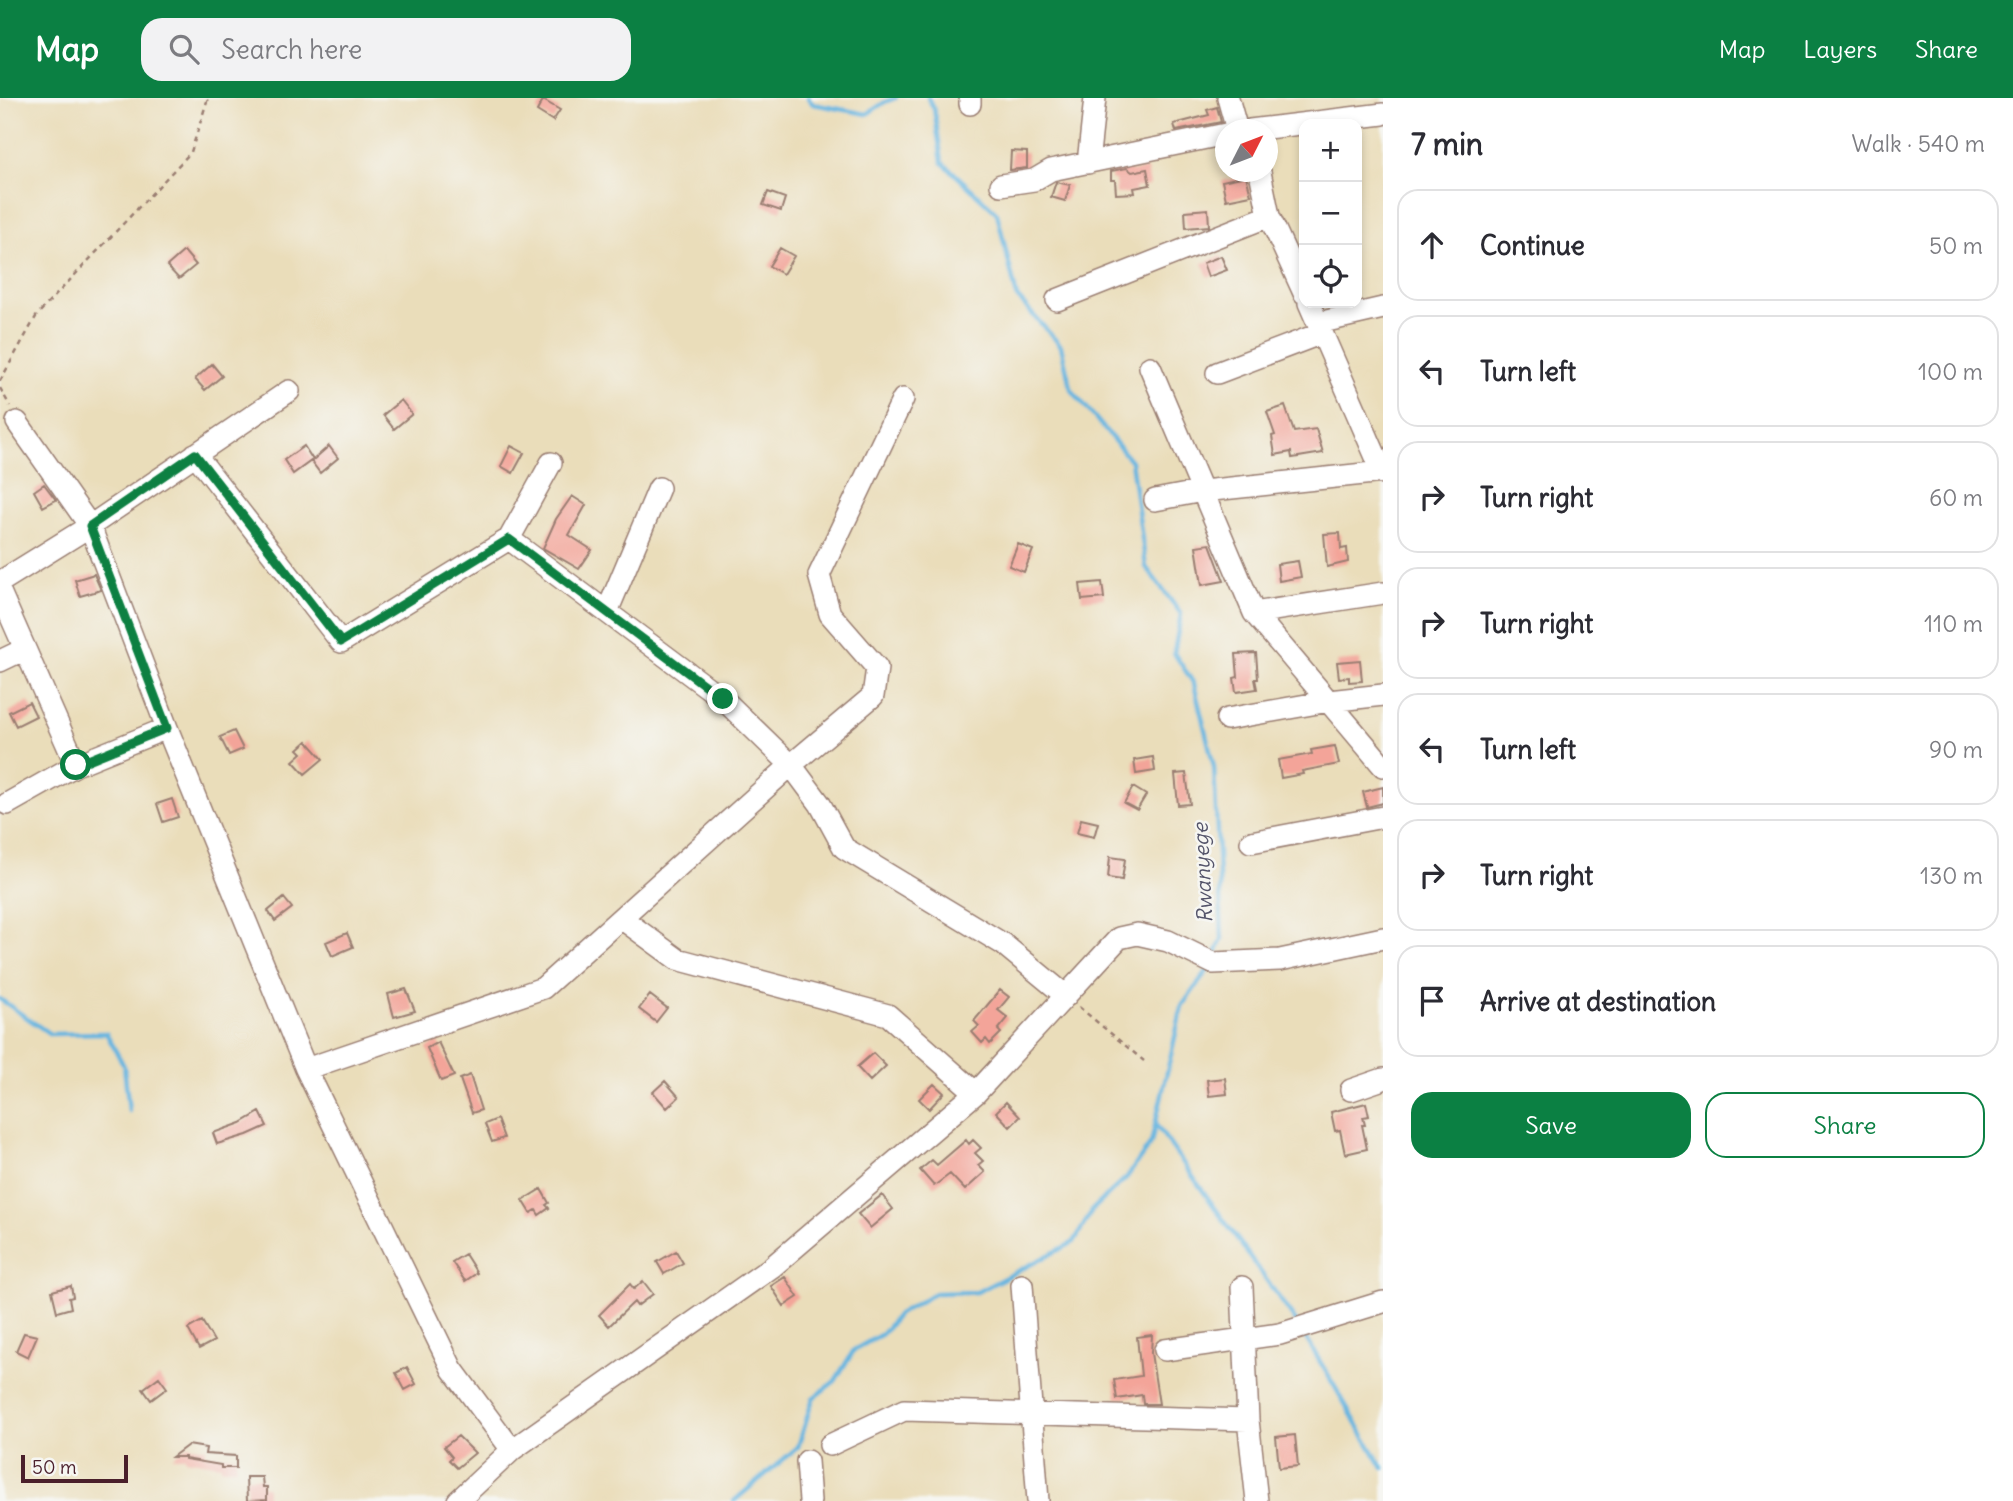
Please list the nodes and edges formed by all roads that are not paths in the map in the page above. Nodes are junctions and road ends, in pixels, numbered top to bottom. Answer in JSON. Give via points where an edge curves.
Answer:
{"nodes":[{"id":1,"x":1095,"y":98,"type":"edge"},
{"id":2,"x":1228,"y":98,"type":"edge"},
{"id":3,"x":1383,"y":114,"type":"edge"},
{"id":4,"x":1234,"y":119,"type":"edge"},
{"id":5,"x":1278,"y":126,"type":"edge"},
{"id":6,"x":1215,"y":136,"type":"edge"},
{"id":7,"x":1088,"y":163,"type":"junction"},
{"id":8,"x":1262,"y":182,"type":"edge"},
{"id":9,"x":1001,"y":186,"type":"dead end"},
{"id":10,"x":1269,"y":216,"type":"junction"},
{"id":11,"x":1299,"y":282,"type":"edge"},
{"id":12,"x":1057,"y":300,"type":"dead end"},
{"id":13,"x":1311,"y":308,"type":"edge"},
{"id":14,"x":1383,"y":308,"type":"edge"},
{"id":15,"x":1320,"y":328,"type":"junction"},
{"id":16,"x":1150,"y":367,"type":"dead end"},
{"id":17,"x":1217,"y":373,"type":"dead end"},
{"id":18,"x":289,"y":391,"type":"dead end"},
{"id":19,"x":903,"y":399,"type":"dead end"},
{"id":20,"x":18,"y":422,"type":"road end"},
{"id":21,"x":195,"y":454,"type":"junction"},
{"id":22,"x":551,"y":463,"type":"dead end"},
{"id":23,"x":1383,"y":472,"type":"edge"},
{"id":24,"x":659,"y":488,"type":"dead end"},
{"id":25,"x":1203,"y":491,"type":"junction"},
{"id":26,"x":1155,"y":500,"type":"dead end"},
{"id":27,"x":90,"y":526,"type":"junction"},
{"id":28,"x":509,"y":539,"type":"junction"},
{"id":29,"x":0,"y":582,"type":"edge"},
{"id":30,"x":0,"y":592,"type":"edge"},
{"id":31,"x":1383,"y":593,"type":"edge"},
{"id":32,"x":607,"y":612,"type":"junction"},
{"id":33,"x":1254,"y":613,"type":"junction"},
{"id":34,"x":25,"y":649,"type":"junction"},
{"id":35,"x":0,"y":661,"type":"edge"},
{"id":36,"x":1383,"y":695,"type":"edge"},
{"id":37,"x":1329,"y":701,"type":"junction"},
{"id":38,"x":1227,"y":719,"type":"dead end"},
{"id":39,"x":167,"y":728,"type":"junction"},
{"id":40,"x":76,"y":765,"type":"junction"},
{"id":41,"x":791,"y":765,"type":"junction"},
{"id":42,"x":1383,"y":766,"type":"edge"},
{"id":43,"x":7,"y":803,"type":"dead end"},
{"id":44,"x":1383,"y":817,"type":"edge"},
{"id":45,"x":1251,"y":842,"type":"dead end"},
{"id":46,"x":621,"y":918,"type":"junction"},
{"id":47,"x":1383,"y":938,"type":"edge"},
{"id":48,"x":1066,"y":996,"type":"junction"},
{"id":49,"x":306,"y":1069,"type":"junction"},
{"id":50,"x":1383,"y":1079,"type":"edge"},
{"id":51,"x":1351,"y":1090,"type":"dead end"},
{"id":52,"x":976,"y":1093,"type":"junction"},
{"id":53,"x":1022,"y":1285,"type":"dead end"},
{"id":54,"x":1242,"y":1287,"type":"dead end"},
{"id":55,"x":1383,"y":1302,"type":"edge"},
{"id":56,"x":1245,"y":1340,"type":"junction"},
{"id":57,"x":1165,"y":1350,"type":"dead end"},
{"id":58,"x":1031,"y":1415,"type":"junction"},
{"id":59,"x":1248,"y":1420,"type":"junction"},
{"id":60,"x":830,"y":1444,"type":"dead end"},
{"id":61,"x":512,"y":1450,"type":"junction"},
{"id":62,"x":807,"y":1461,"type":"dead end"},
{"id":63,"x":458,"y":1501,"type":"edge"},
{"id":64,"x":810,"y":1501,"type":"edge"},
{"id":65,"x":1038,"y":1501,"type":"edge"},
{"id":66,"x":1257,"y":1501,"type":"edge"}],
"edges":[{"from":1,"to":7,"type":"street"},
{"from":2,"to":4,"type":"street"},
{"from":3,"to":5,"type":"street"},
{"from":6,"to":7,"type":"street"},
{"from":7,"to":9,"type":"street"},
{"from":8,"to":10,"type":"street"},
{"from":10,"to":11,"type":"street"},
{"from":10,"to":12,"type":"street"},
{"from":13,"to":15,"type":"street"},
{"from":14,"to":15,"type":"street"},
{"from":15,"to":17,"type":"street"},
{"from":15,"to":23,"type":"street"},
{"from":16,"to":25,"type":"street"},
{"from":18,"to":21,"type":"street"},
{"from":19,"to":41,"type":"street","via":[[819,575],[830,614],[877,668],[873,696]]},
{"from":20,"to":27,"type":"street"},
{"from":21,"to":27,"type":"street"},
{"from":21,"to":28,"type":"street","via":[[341,642]]},
{"from":22,"to":28,"type":"street"},
{"from":23,"to":25,"type":"street"},
{"from":24,"to":32,"type":"street"},
{"from":25,"to":26,"type":"street"},
{"from":25,"to":33,"type":"street"},
{"from":27,"to":29,"type":"street"},
{"from":27,"to":39,"type":"street"},
{"from":28,"to":32,"type":"street"},
{"from":30,"to":34,"type":"street"},
{"from":31,"to":33,"type":"street"},
{"from":32,"to":41,"type":"street","via":[[723,699]]},
{"from":33,"to":37,"type":"street"},
{"from":34,"to":35,"type":"street"},
{"from":34,"to":40,"type":"street"},
{"from":36,"to":37,"type":"street"},
{"from":37,"to":38,"type":"street"},
{"from":37,"to":42,"type":"street"},
{"from":39,"to":40,"type":"street"},
{"from":39,"to":49,"type":"street"},
{"from":40,"to":43,"type":"street"},
{"from":41,"to":46,"type":"street"},
{"from":41,"to":48,"type":"street","via":[[844,848],[1003,944]]},
{"from":44,"to":45,"type":"street"},
{"from":46,"to":49,"type":"street","via":[[544,988]]},
{"from":46,"to":52,"type":"street","via":[[677,959],[888,1015]]},
{"from":47,"to":48,"type":"street","via":[[1280,960],[1213,962],[1168,941],[1137,934],[1119,938]]},
{"from":48,"to":52,"type":"street"},
{"from":49,"to":61,"type":"street","via":[[452,1369]]},
{"from":50,"to":51,"type":"street"},
{"from":52,"to":61,"type":"street","via":[[772,1267]]},
{"from":53,"to":58,"type":"street"},
{"from":54,"to":56,"type":"street"},
{"from":55,"to":56,"type":"street","via":[[1280,1334]]},
{"from":56,"to":57,"type":"street"},
{"from":56,"to":59,"type":"street"},
{"from":58,"to":59,"type":"street"},
{"from":58,"to":60,"type":"street","via":[[904,1410]]},
{"from":58,"to":65,"type":"street"},
{"from":59,"to":66,"type":"street"},
{"from":61,"to":63,"type":"street"},
{"from":62,"to":64,"type":"street"}]}
